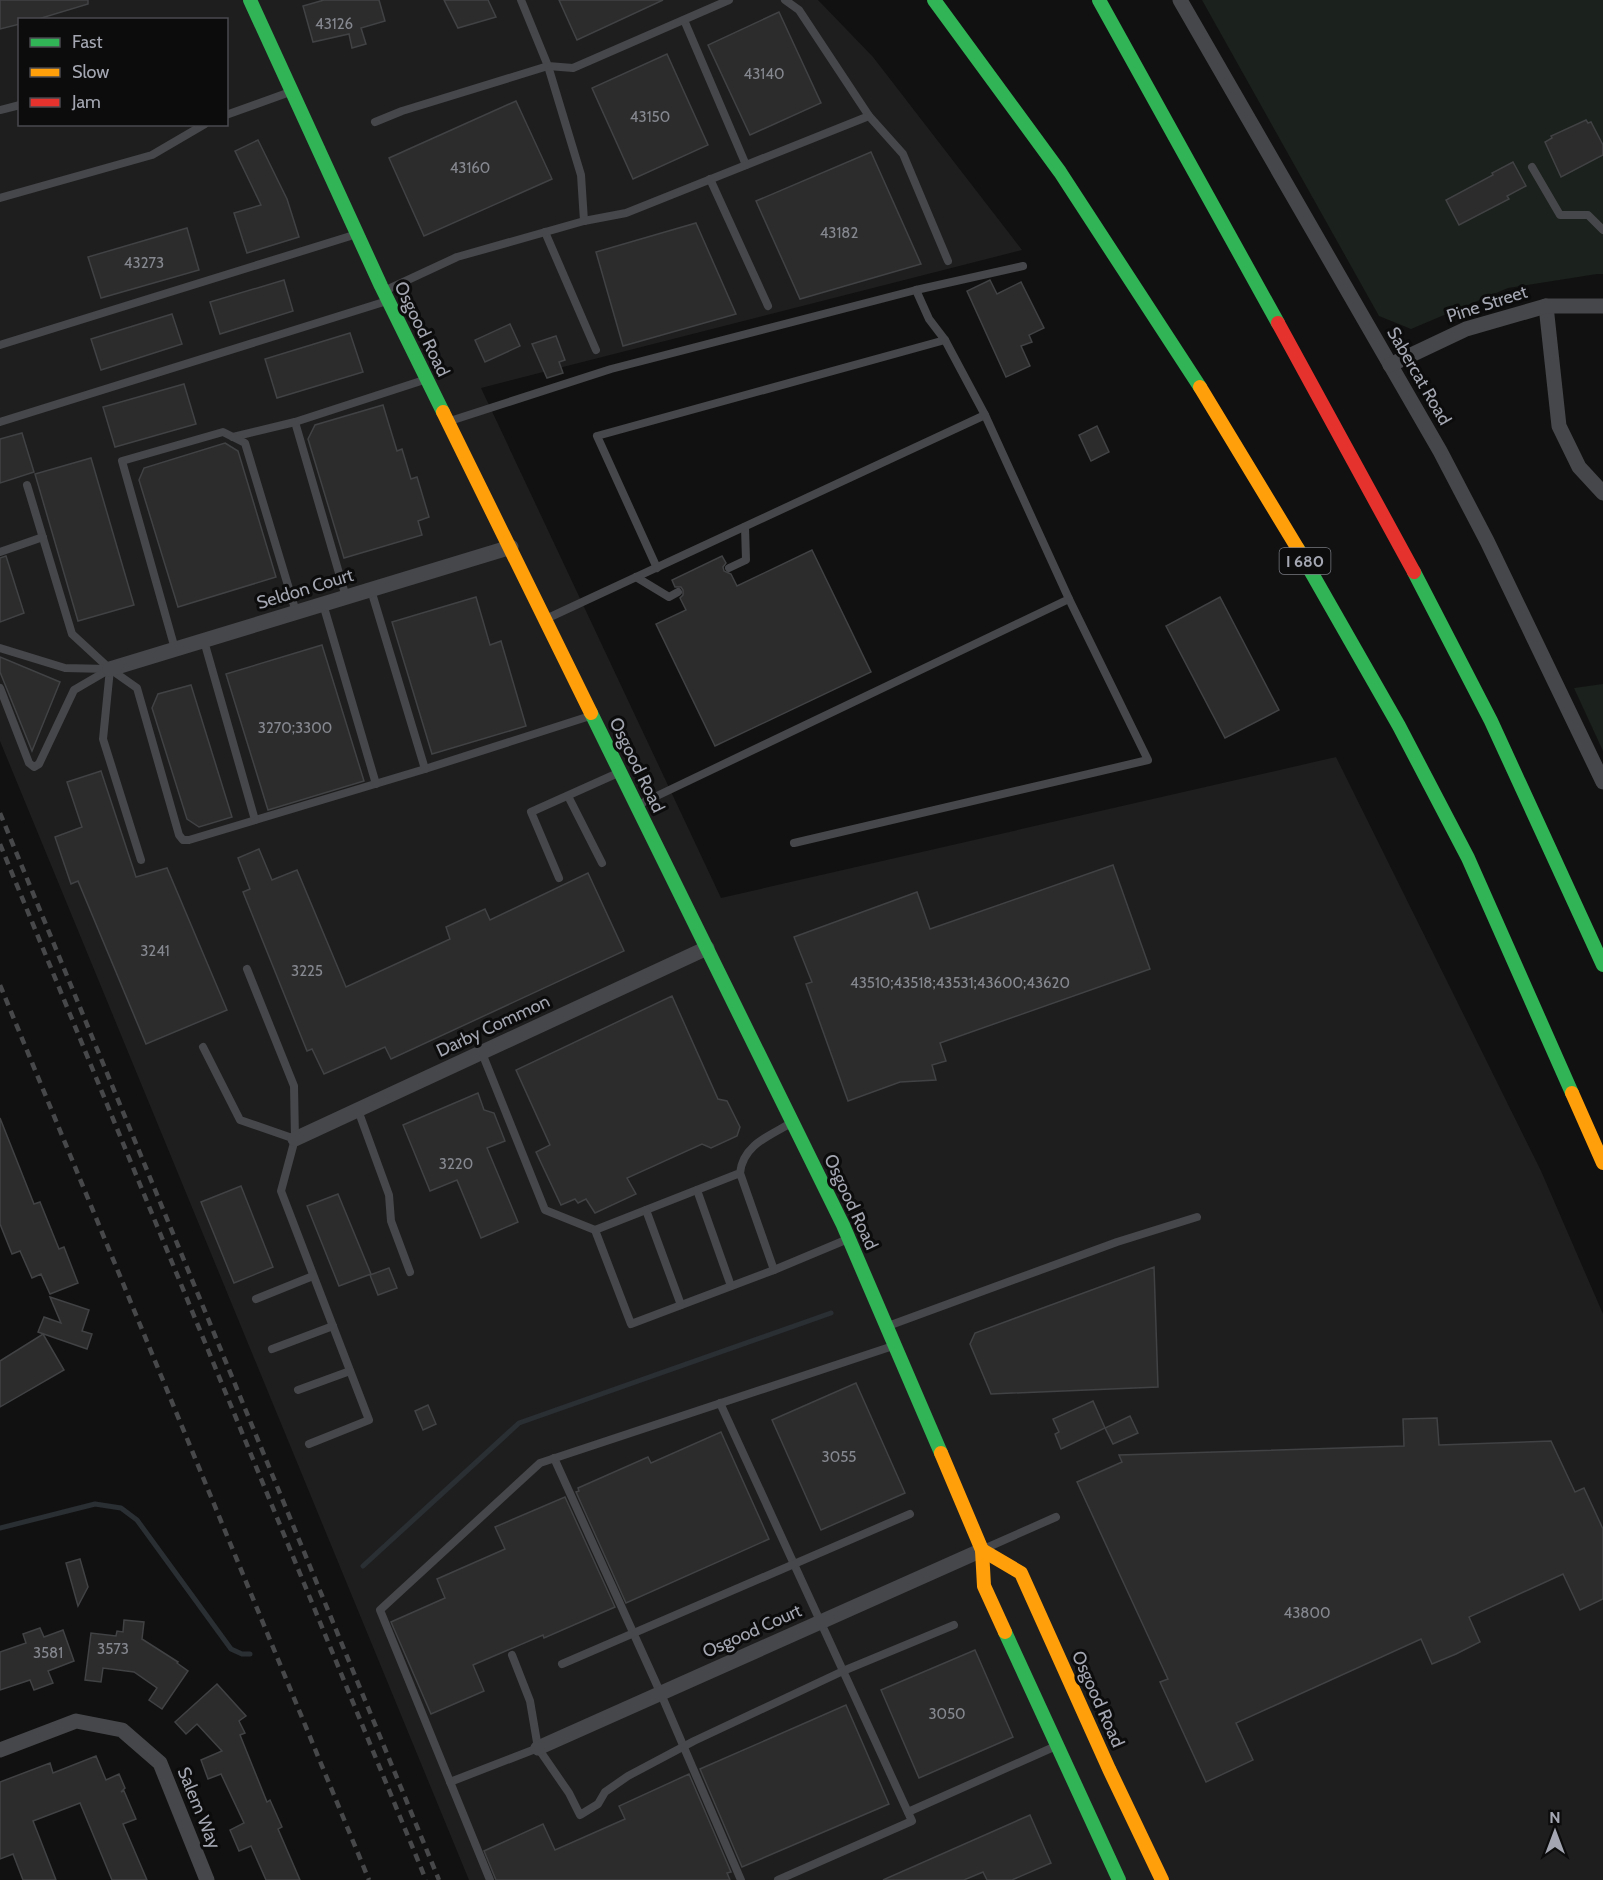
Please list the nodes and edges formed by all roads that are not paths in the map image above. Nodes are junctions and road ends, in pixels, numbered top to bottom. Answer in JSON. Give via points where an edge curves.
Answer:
{"nodes":[{"id":1,"x":250,"y":0,"type":"edge"},
{"id":2,"x":521,"y":0,"type":"edge"},
{"id":3,"x":729,"y":0,"type":"edge"},
{"id":4,"x":785,"y":0,"type":"edge"},
{"id":5,"x":934,"y":0,"type":"edge"},
{"id":6,"x":1099,"y":0,"type":"edge"},
{"id":7,"x":1180,"y":0,"type":"edge"},
{"id":8,"x":684,"y":20,"type":"junction"},
{"id":9,"x":548,"y":66,"type":"junction"},
{"id":10,"x":292,"y":92,"type":"junction"},
{"id":11,"x":18,"y":106,"type":"edge"},
{"id":12,"x":0,"y":110,"type":"edge"},
{"id":13,"x":228,"y":114,"type":"edge"},
{"id":14,"x":869,"y":116,"type":"junction"},
{"id":15,"x":375,"y":122,"type":"dead end"},
{"id":16,"x":202,"y":126,"type":"edge"},
{"id":17,"x":746,"y":165,"type":"junction"},
{"id":18,"x":1532,"y":167,"type":"dead end"},
{"id":19,"x":710,"y":179,"type":"junction"},
{"id":20,"x":0,"y":198,"type":"edge"},
{"id":21,"x":584,"y":221,"type":"junction"},
{"id":22,"x":1603,"y":230,"type":"edge"},
{"id":23,"x":545,"y":232,"type":"junction"},
{"id":24,"x":357,"y":234,"type":"junction"},
{"id":25,"x":948,"y":261,"type":"dead end"},
{"id":26,"x":1023,"y":266,"type":"dead end"},
{"id":27,"x":916,"y":290,"type":"junction"},
{"id":28,"x":386,"y":296,"type":"junction"},
{"id":29,"x":768,"y":306,"type":"dead end"},
{"id":30,"x":1546,"y":306,"type":"junction"},
{"id":31,"x":1603,"y":306,"type":"edge"},
{"id":32,"x":945,"y":340,"type":"junction"},
{"id":33,"x":0,"y":345,"type":"edge"},
{"id":34,"x":596,"y":350,"type":"dead end"},
{"id":35,"x":1390,"y":365,"type":"junction"},
{"id":36,"x":427,"y":379,"type":"junction"},
{"id":37,"x":985,"y":415,"type":"junction"},
{"id":38,"x":448,"y":421,"type":"junction"},
{"id":39,"x":0,"y":422,"type":"edge"},
{"id":40,"x":296,"y":422,"type":"junction"},
{"id":41,"x":233,"y":437,"type":"junction"},
{"id":42,"x":27,"y":485,"type":"dead end"},
{"id":43,"x":1603,"y":493,"type":"edge"},
{"id":44,"x":745,"y":527,"type":"junction"},
{"id":45,"x":43,"y":537,"type":"junction"},
{"id":46,"x":511,"y":547,"type":"junction"},
{"id":47,"x":0,"y":552,"type":"edge"},
{"id":48,"x":657,"y":568,"type":"junction"},
{"id":49,"x":729,"y":568,"type":"dead end"},
{"id":50,"x":636,"y":577,"type":"junction"},
{"id":51,"x":370,"y":590,"type":"junction"},
{"id":52,"x":678,"y":592,"type":"dead end"},
{"id":53,"x":346,"y":597,"type":"junction"},
{"id":54,"x":1070,"y":599,"type":"junction"},
{"id":55,"x":323,"y":604,"type":"junction"},
{"id":56,"x":296,"y":612,"type":"junction"},
{"id":57,"x":546,"y":619,"type":"junction"},
{"id":58,"x":204,"y":640,"type":"junction"},
{"id":59,"x":0,"y":648,"type":"edge"},
{"id":60,"x":175,"y":650,"type":"junction"},
{"id":61,"x":110,"y":669,"type":"junction"},
{"id":62,"x":0,"y":688,"type":"edge"},
{"id":63,"x":593,"y":715,"type":"junction"},
{"id":64,"x":425,"y":769,"type":"junction"},
{"id":65,"x":621,"y":772,"type":"junction"},
{"id":66,"x":1603,"y":782,"type":"edge"},
{"id":67,"x":376,"y":784,"type":"junction"},
{"id":68,"x":568,"y":796,"type":"junction"},
{"id":69,"x":637,"y":805,"type":"junction"},
{"id":70,"x":255,"y":820,"type":"junction"},
{"id":71,"x":794,"y":843,"type":"dead end"},
{"id":72,"x":141,"y":860,"type":"dead end"},
{"id":73,"x":602,"y":863,"type":"dead end"},
{"id":74,"x":559,"y":878,"type":"dead end"},
{"id":75,"x":707,"y":948,"type":"junction"},
{"id":76,"x":1603,"y":964,"type":"edge"},
{"id":77,"x":247,"y":969,"type":"dead end"},
{"id":78,"x":203,"y":1047,"type":"dead end"},
{"id":79,"x":482,"y":1053,"type":"junction"},
{"id":80,"x":358,"y":1110,"type":"junction"},
{"id":81,"x":792,"y":1122,"type":"junction"},
{"id":82,"x":295,"y":1139,"type":"junction"},
{"id":83,"x":1603,"y":1163,"type":"edge"},
{"id":84,"x":740,"y":1173,"type":"junction"},
{"id":85,"x":698,"y":1190,"type":"junction"},
{"id":86,"x":646,"y":1210,"type":"junction"},
{"id":87,"x":1197,"y":1217,"type":"dead end"},
{"id":88,"x":595,"y":1230,"type":"junction"},
{"id":89,"x":849,"y":1238,"type":"junction"},
{"id":90,"x":774,"y":1270,"type":"junction"},
{"id":91,"x":410,"y":1272,"type":"dead end"},
{"id":92,"x":313,"y":1276,"type":"junction"},
{"id":93,"x":731,"y":1286,"type":"junction"},
{"id":94,"x":256,"y":1299,"type":"dead end"},
{"id":95,"x":681,"y":1305,"type":"junction"},
{"id":96,"x":333,"y":1326,"type":"junction"},
{"id":97,"x":886,"y":1326,"type":"junction"},
{"id":98,"x":895,"y":1345,"type":"junction"},
{"id":99,"x":272,"y":1349,"type":"dead end"},
{"id":100,"x":350,"y":1371,"type":"junction"},
{"id":101,"x":298,"y":1390,"type":"dead end"},
{"id":102,"x":720,"y":1403,"type":"junction"},
{"id":103,"x":309,"y":1443,"type":"dead end"},
{"id":104,"x":554,"y":1458,"type":"junction"},
{"id":105,"x":910,"y":1514,"type":"dead end"},
{"id":106,"x":1056,"y":1517,"type":"dead end"},
{"id":107,"x":982,"y":1550,"type":"junction"},
{"id":108,"x":794,"y":1564,"type":"junction"},
{"id":109,"x":820,"y":1622,"type":"junction"},
{"id":110,"x":954,"y":1625,"type":"dead end"},
{"id":111,"x":633,"y":1634,"type":"junction"},
{"id":112,"x":512,"y":1655,"type":"dead end"},
{"id":113,"x":562,"y":1664,"type":"dead end"},
{"id":114,"x":843,"y":1671,"type":"junction"},
{"id":115,"x":661,"y":1694,"type":"junction"},
{"id":116,"x":1057,"y":1746,"type":"junction"},
{"id":117,"x":684,"y":1747,"type":"junction"},
{"id":118,"x":538,"y":1748,"type":"junction"},
{"id":119,"x":0,"y":1750,"type":"edge"},
{"id":120,"x":450,"y":1782,"type":"junction"},
{"id":121,"x":908,"y":1812,"type":"junction"},
{"id":122,"x":207,"y":1880,"type":"edge"},
{"id":123,"x":490,"y":1880,"type":"edge"},
{"id":124,"x":741,"y":1880,"type":"edge"},
{"id":125,"x":778,"y":1880,"type":"edge"},
{"id":126,"x":1119,"y":1880,"type":"edge"},
{"id":127,"x":1162,"y":1880,"type":"edge"}],
"edges":[{"from":1,"to":10,"type":"main road","name":"Osgood Road"},
{"from":2,"to":9,"type":"lane"},
{"from":3,"to":8,"type":"lane"},
{"from":4,"to":14,"type":"lane","via":[[799,10]]},
{"from":5,"to":83,"type":"main road","number":"I 680","via":[[1060,172],[1147,303],[1331,605],[1468,858]]},
{"from":6,"to":76,"type":"main road","via":[[1408,559],[1476,690]]},
{"from":7,"to":35,"type":"street","name":"Sabercat Road"},
{"from":8,"to":9,"type":"lane","via":[[573,68]]},
{"from":8,"to":17,"type":"lane"},
{"from":9,"to":15,"type":"lane"},
{"from":9,"to":21,"type":"lane","via":[[581,175]]},
{"from":10,"to":13,"type":"lane"},
{"from":10,"to":24,"type":"main road","name":"Osgood Road"},
{"from":11,"to":12,"type":"lane"},
{"from":14,"to":17,"type":"lane"},
{"from":14,"to":25,"type":"lane","via":[[903,154]]},
{"from":16,"to":20,"type":"lane","via":[[152,155]]},
{"from":17,"to":19,"type":"lane"},
{"from":18,"to":22,"type":"lane","via":[[1560,215],[1588,215]]},
{"from":19,"to":21,"type":"lane","via":[[626,213]]},
{"from":19,"to":29,"type":"lane"},
{"from":21,"to":23,"type":"lane"},
{"from":23,"to":28,"type":"lane","via":[[457,256]]},
{"from":23,"to":34,"type":"lane"},
{"from":24,"to":28,"type":"main road","name":"Osgood Road"},
{"from":24,"to":33,"type":"lane"},
{"from":26,"to":27,"type":"lane"},
{"from":27,"to":32,"type":"lane","via":[[929,319]]},
{"from":27,"to":38,"type":"lane","via":[[611,369]]},
{"from":28,"to":36,"type":"main road","name":"Osgood Road"},
{"from":28,"to":39,"type":"lane"},
{"from":30,"to":31,"type":"street","name":"Pine Street"},
{"from":30,"to":35,"type":"street","name":"Pine Street","via":[[1466,329]]},
{"from":30,"to":43,"type":"street","via":[[1559,426],[1579,467]]},
{"from":32,"to":37,"type":"lane"},
{"from":32,"to":48,"type":"lane","via":[[597,436]]},
{"from":35,"to":66,"type":"street","name":"Sabercat Road","via":[[1487,541]]},
{"from":36,"to":38,"type":"main road","name":"Osgood Road"},
{"from":36,"to":40,"type":"lane"},
{"from":37,"to":44,"type":"lane"},
{"from":37,"to":54,"type":"lane"},
{"from":38,"to":46,"type":"main road","name":"Osgood Road"},
{"from":40,"to":41,"type":"lane"},
{"from":40,"to":53,"type":"lane"},
{"from":41,"to":56,"type":"lane","via":[[245,443]]},
{"from":41,"to":60,"type":"lane","via":[[223,432],[122,461]]},
{"from":42,"to":45,"type":"lane"},
{"from":44,"to":48,"type":"lane"},
{"from":44,"to":49,"type":"lane","via":[[746,560]]},
{"from":45,"to":47,"type":"lane"},
{"from":45,"to":61,"type":"lane","via":[[72,634]]},
{"from":46,"to":51,"type":"street","name":"Seldon Court"},
{"from":46,"to":57,"type":"main road","name":"Osgood Road"},
{"from":48,"to":50,"type":"lane"},
{"from":50,"to":52,"type":"lane","via":[[669,597]]},
{"from":50,"to":57,"type":"lane"},
{"from":51,"to":53,"type":"street","name":"Seldon Court"},
{"from":51,"to":64,"type":"lane"},
{"from":53,"to":55,"type":"street","name":"Seldon Court"},
{"from":54,"to":69,"type":"lane"},
{"from":54,"to":71,"type":"lane","via":[[1148,760]]},
{"from":55,"to":56,"type":"street","name":"Seldon Court"},
{"from":55,"to":67,"type":"lane"},
{"from":56,"to":58,"type":"street","name":"Seldon Court"},
{"from":57,"to":63,"type":"main road","name":"Osgood Road"},
{"from":58,"to":60,"type":"street","name":"Seldon Court"},
{"from":58,"to":70,"type":"lane"},
{"from":59,"to":61,"type":"lane","via":[[65,668]]},
{"from":60,"to":61,"type":"street","name":"Seldon Court"},
{"from":61,"to":62,"type":"lane","via":[[74,690],[39,764],[34,767],[29,763]]},
{"from":61,"to":70,"type":"lane","via":[[136,688],[180,838],[189,840]]},
{"from":61,"to":72,"type":"lane","via":[[103,739]]},
{"from":63,"to":64,"type":"lane"},
{"from":63,"to":65,"type":"main road","name":"Osgood Road"},
{"from":64,"to":67,"type":"lane"},
{"from":65,"to":68,"type":"lane"},
{"from":65,"to":69,"type":"main road","name":"Osgood Road"},
{"from":67,"to":70,"type":"lane"},
{"from":68,"to":73,"type":"lane"},
{"from":68,"to":74,"type":"lane","via":[[531,812]]},
{"from":69,"to":75,"type":"main road","name":"Osgood Road"},
{"from":75,"to":79,"type":"street","name":"Darby Common"},
{"from":75,"to":81,"type":"main road","name":"Osgood Road"},
{"from":77,"to":82,"type":"lane","via":[[294,1086]]},
{"from":78,"to":82,"type":"lane","via":[[240,1120]]},
{"from":79,"to":80,"type":"street","name":"Darby Common"},
{"from":79,"to":88,"type":"lane","via":[[545,1210]]},
{"from":80,"to":82,"type":"street","name":"Darby Common"},
{"from":80,"to":91,"type":"lane","via":[[389,1195],[391,1221]]},
{"from":81,"to":84,"type":"lane","via":[[752,1145],[741,1161]]},
{"from":81,"to":89,"type":"main road","name":"Osgood Road"},
{"from":82,"to":92,"type":"lane","via":[[280,1191]]},
{"from":84,"to":85,"type":"lane"},
{"from":84,"to":90,"type":"lane"},
{"from":85,"to":86,"type":"lane"},
{"from":85,"to":93,"type":"lane"},
{"from":86,"to":88,"type":"lane"},
{"from":86,"to":95,"type":"lane"},
{"from":87,"to":97,"type":"lane"},
{"from":88,"to":95,"type":"lane","via":[[631,1324]]},
{"from":89,"to":90,"type":"lane"},
{"from":89,"to":97,"type":"main road","name":"Osgood Road"},
{"from":90,"to":93,"type":"lane"},
{"from":92,"to":94,"type":"lane"},
{"from":92,"to":96,"type":"lane"},
{"from":93,"to":95,"type":"lane"},
{"from":96,"to":99,"type":"lane"},
{"from":96,"to":100,"type":"lane"},
{"from":97,"to":98,"type":"main road","name":"Osgood Road"},
{"from":98,"to":102,"type":"lane"},
{"from":98,"to":107,"type":"main road","name":"Osgood Road"},
{"from":100,"to":101,"type":"lane"},
{"from":100,"to":103,"type":"lane","via":[[369,1420]]},
{"from":102,"to":104,"type":"lane"},
{"from":102,"to":108,"type":"lane"},
{"from":104,"to":111,"type":"lane"},
{"from":104,"to":120,"type":"lane","via":[[540,1463],[380,1610]]},
{"from":105,"to":108,"type":"lane"},
{"from":106,"to":107,"type":"lane"},
{"from":107,"to":109,"type":"street","name":"Osgood Court"},
{"from":107,"to":116,"type":"main road","name":"Osgood Road","via":[[984,1586]]},
{"from":107,"to":127,"type":"main road","name":"Osgood Road","via":[[1021,1573]]},
{"from":108,"to":109,"type":"lane"},
{"from":108,"to":111,"type":"lane"},
{"from":109,"to":114,"type":"lane"},
{"from":109,"to":115,"type":"street","name":"Osgood Court"},
{"from":110,"to":114,"type":"lane"},
{"from":111,"to":113,"type":"lane"},
{"from":111,"to":115,"type":"lane"},
{"from":112,"to":118,"type":"lane","via":[[530,1701]]},
{"from":114,"to":117,"type":"lane"},
{"from":114,"to":121,"type":"lane"},
{"from":115,"to":117,"type":"lane"},
{"from":115,"to":118,"type":"street","name":"Osgood Court"},
{"from":116,"to":121,"type":"lane"},
{"from":116,"to":126,"type":"main road","name":"Osgood Road"},
{"from":117,"to":118,"type":"lane","via":[[628,1776],[580,1815]]},
{"from":117,"to":124,"type":"lane"},
{"from":118,"to":120,"type":"lane"},
{"from":119,"to":122,"type":"street","name":"Salem Way","via":[[76,1721],[122,1730],[160,1763]]},
{"from":120,"to":123,"type":"lane"},
{"from":121,"to":125,"type":"lane","via":[[912,1821]]}]}
